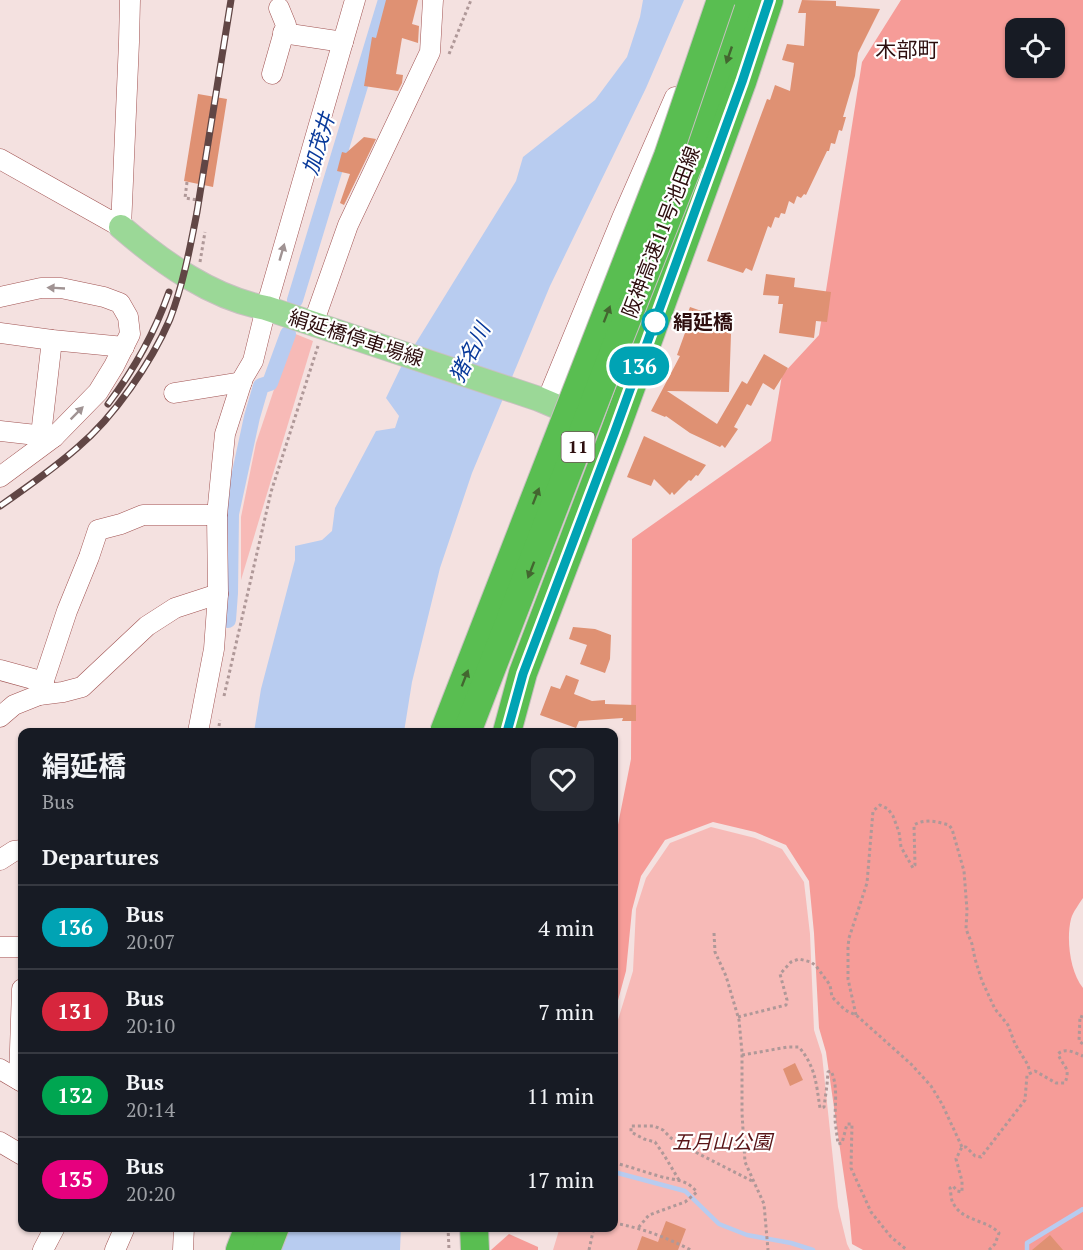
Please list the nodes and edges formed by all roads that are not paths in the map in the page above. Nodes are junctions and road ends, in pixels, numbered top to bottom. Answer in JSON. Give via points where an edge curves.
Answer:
{"nodes":[{"id":1,"x":130,"y":0,"type":"edge"},
{"id":2,"x":355,"y":0,"type":"edge"},
{"id":3,"x":433,"y":0,"type":"edge"},
{"id":4,"x":714,"y":0,"type":"edge"},
{"id":5,"x":721,"y":0,"type":"edge"},
{"id":6,"x":748,"y":0,"type":"edge"},
{"id":7,"x":769,"y":0,"type":"edge"},
{"id":8,"x":279,"y":8,"type":"dead end"},
{"id":9,"x":283,"y":33,"type":"junction"},
{"id":10,"x":343,"y":42,"type":"junction"},
{"id":11,"x":272,"y":74,"type":"dead end"},
{"id":12,"x":0,"y":159,"type":"edge"},
{"id":13,"x":122,"y":227,"type":"junction"},
{"id":14,"x":0,"y":302,"type":"edge"},
{"id":15,"x":266,"y":308,"type":"junction"},
{"id":16,"x":316,"y":328,"type":"junction"},
{"id":17,"x":0,"y":333,"type":"edge"},
{"id":18,"x":52,"y":340,"type":"junction"},
{"id":19,"x":124,"y":347,"type":"junction"},
{"id":20,"x":242,"y":382,"type":"junction"},
{"id":21,"x":174,"y":393,"type":"dead end"},
{"id":22,"x":545,"y":396,"type":"junction"},
{"id":23,"x":0,"y":431,"type":"edge"},
{"id":24,"x":615,"y":431,"type":"junction"},
{"id":25,"x":47,"y":436,"type":"junction"},
{"id":26,"x":0,"y":477,"type":"edge"},
{"id":27,"x":218,"y":515,"type":"junction"},
{"id":28,"x":218,"y":594,"type":"junction"},
{"id":29,"x":0,"y":670,"type":"edge"},
{"id":30,"x":42,"y":688,"type":"junction"},
{"id":31,"x":0,"y":717,"type":"edge"},
{"id":32,"x":199,"y":728,"type":"edge"},
{"id":33,"x":446,"y":728,"type":"edge"},
{"id":34,"x":469,"y":728,"type":"edge"},
{"id":35,"x":508,"y":728,"type":"edge"},
{"id":36,"x":18,"y":850,"type":"edge"},
{"id":37,"x":0,"y":860,"type":"edge"},
{"id":38,"x":0,"y":946,"type":"edge"},
{"id":39,"x":18,"y":947,"type":"edge"},
{"id":40,"x":0,"y":1069,"type":"edge"},
{"id":41,"x":18,"y":1079,"type":"edge"},
{"id":42,"x":0,"y":1142,"type":"edge"},
{"id":43,"x":18,"y":1153,"type":"edge"},
{"id":44,"x":52,"y":1232,"type":"edge"},
{"id":45,"x":122,"y":1232,"type":"edge"},
{"id":46,"x":184,"y":1232,"type":"edge"},
{"id":47,"x":247,"y":1232,"type":"edge"},
{"id":48,"x":273,"y":1232,"type":"edge"},
{"id":49,"x":474,"y":1232,"type":"edge"},
{"id":50,"x":43,"y":1250,"type":"edge"},
{"id":51,"x":116,"y":1250,"type":"edge"},
{"id":52,"x":183,"y":1250,"type":"edge"},
{"id":53,"x":240,"y":1250,"type":"edge"},
{"id":54,"x":266,"y":1250,"type":"edge"},
{"id":55,"x":475,"y":1250,"type":"edge"}],
"edges":[{"from":1,"to":13,"type":"street"},
{"from":2,"to":10,"type":"street"},
{"from":3,"to":16,"type":"street","via":[[430,52],[348,225]]},
{"from":4,"to":22,"type":"street","via":[[702,36]]},
{"from":33,"to":5,"type":"highway","name":"阪神高速11号池田線","number":"11","one_way":true,"bridge":true,"via":[[668,156]]},
{"from":6,"to":34,"type":"highway","name":"阪神高速11号池田線","number":"11","one_way":true,"bridge":true,"via":[[689,163]]},
{"from":7,"to":24,"type":"highway"},
{"from":8,"to":9,"type":"street","via":[[286,25]]},
{"from":9,"to":10,"type":"street"},
{"from":9,"to":11,"type":"street"},
{"from":15,"to":10,"type":"street","one_way":true},
{"from":12,"to":13,"type":"street"},
{"from":13,"to":15,"type":"main road","name":"絹延橋停車場線"},
{"from":13,"to":15,"type":"main road","name":"絹延橋停車場線","via":[[151,253],[221,294]]},
{"from":19,"to":14,"type":"street","one_way":true,"via":[[130,334],[128,317],[120,303],[104,297],[40,288]]},
{"from":15,"to":16,"type":"main road","name":"絹延橋停車場線"},
{"from":15,"to":20,"type":"street","via":[[254,361]]},
{"from":16,"to":22,"type":"main road","name":"絹延橋停車場線"},
{"from":17,"to":18,"type":"street"},
{"from":18,"to":19,"type":"street"},
{"from":18,"to":25,"type":"street"},
{"from":25,"to":19,"type":"street","one_way":true,"via":[[98,393]]},
{"from":20,"to":21,"type":"street"},
{"from":20,"to":27,"type":"street","via":[[225,434]]},
{"from":22,"to":24,"type":"main road","name":"絹延橋停車場線"},
{"from":23,"to":25,"type":"street"},
{"from":24,"to":35,"type":"highway","via":[[523,674]]},
{"from":25,"to":26,"type":"street"},
{"from":27,"to":28,"type":"street"},
{"from":27,"to":30,"type":"street","via":[[143,515],[98,530]]},
{"from":28,"to":30,"type":"street","via":[[175,608],[147,626],[82,687],[63,692]]},
{"from":28,"to":32,"type":"street","via":[[214,649]]},
{"from":29,"to":30,"type":"street"},
{"from":30,"to":31,"type":"street"},
{"from":36,"to":37,"type":"street"},
{"from":38,"to":39,"type":"street"},
{"from":40,"to":41,"type":"street"},
{"from":42,"to":43,"type":"street"},
{"from":44,"to":50,"type":"street"},
{"from":45,"to":51,"type":"street"},
{"from":46,"to":52,"type":"street"},
{"from":47,"to":53,"type":"highway"},
{"from":48,"to":54,"type":"highway"},
{"from":49,"to":55,"type":"highway"}]}
